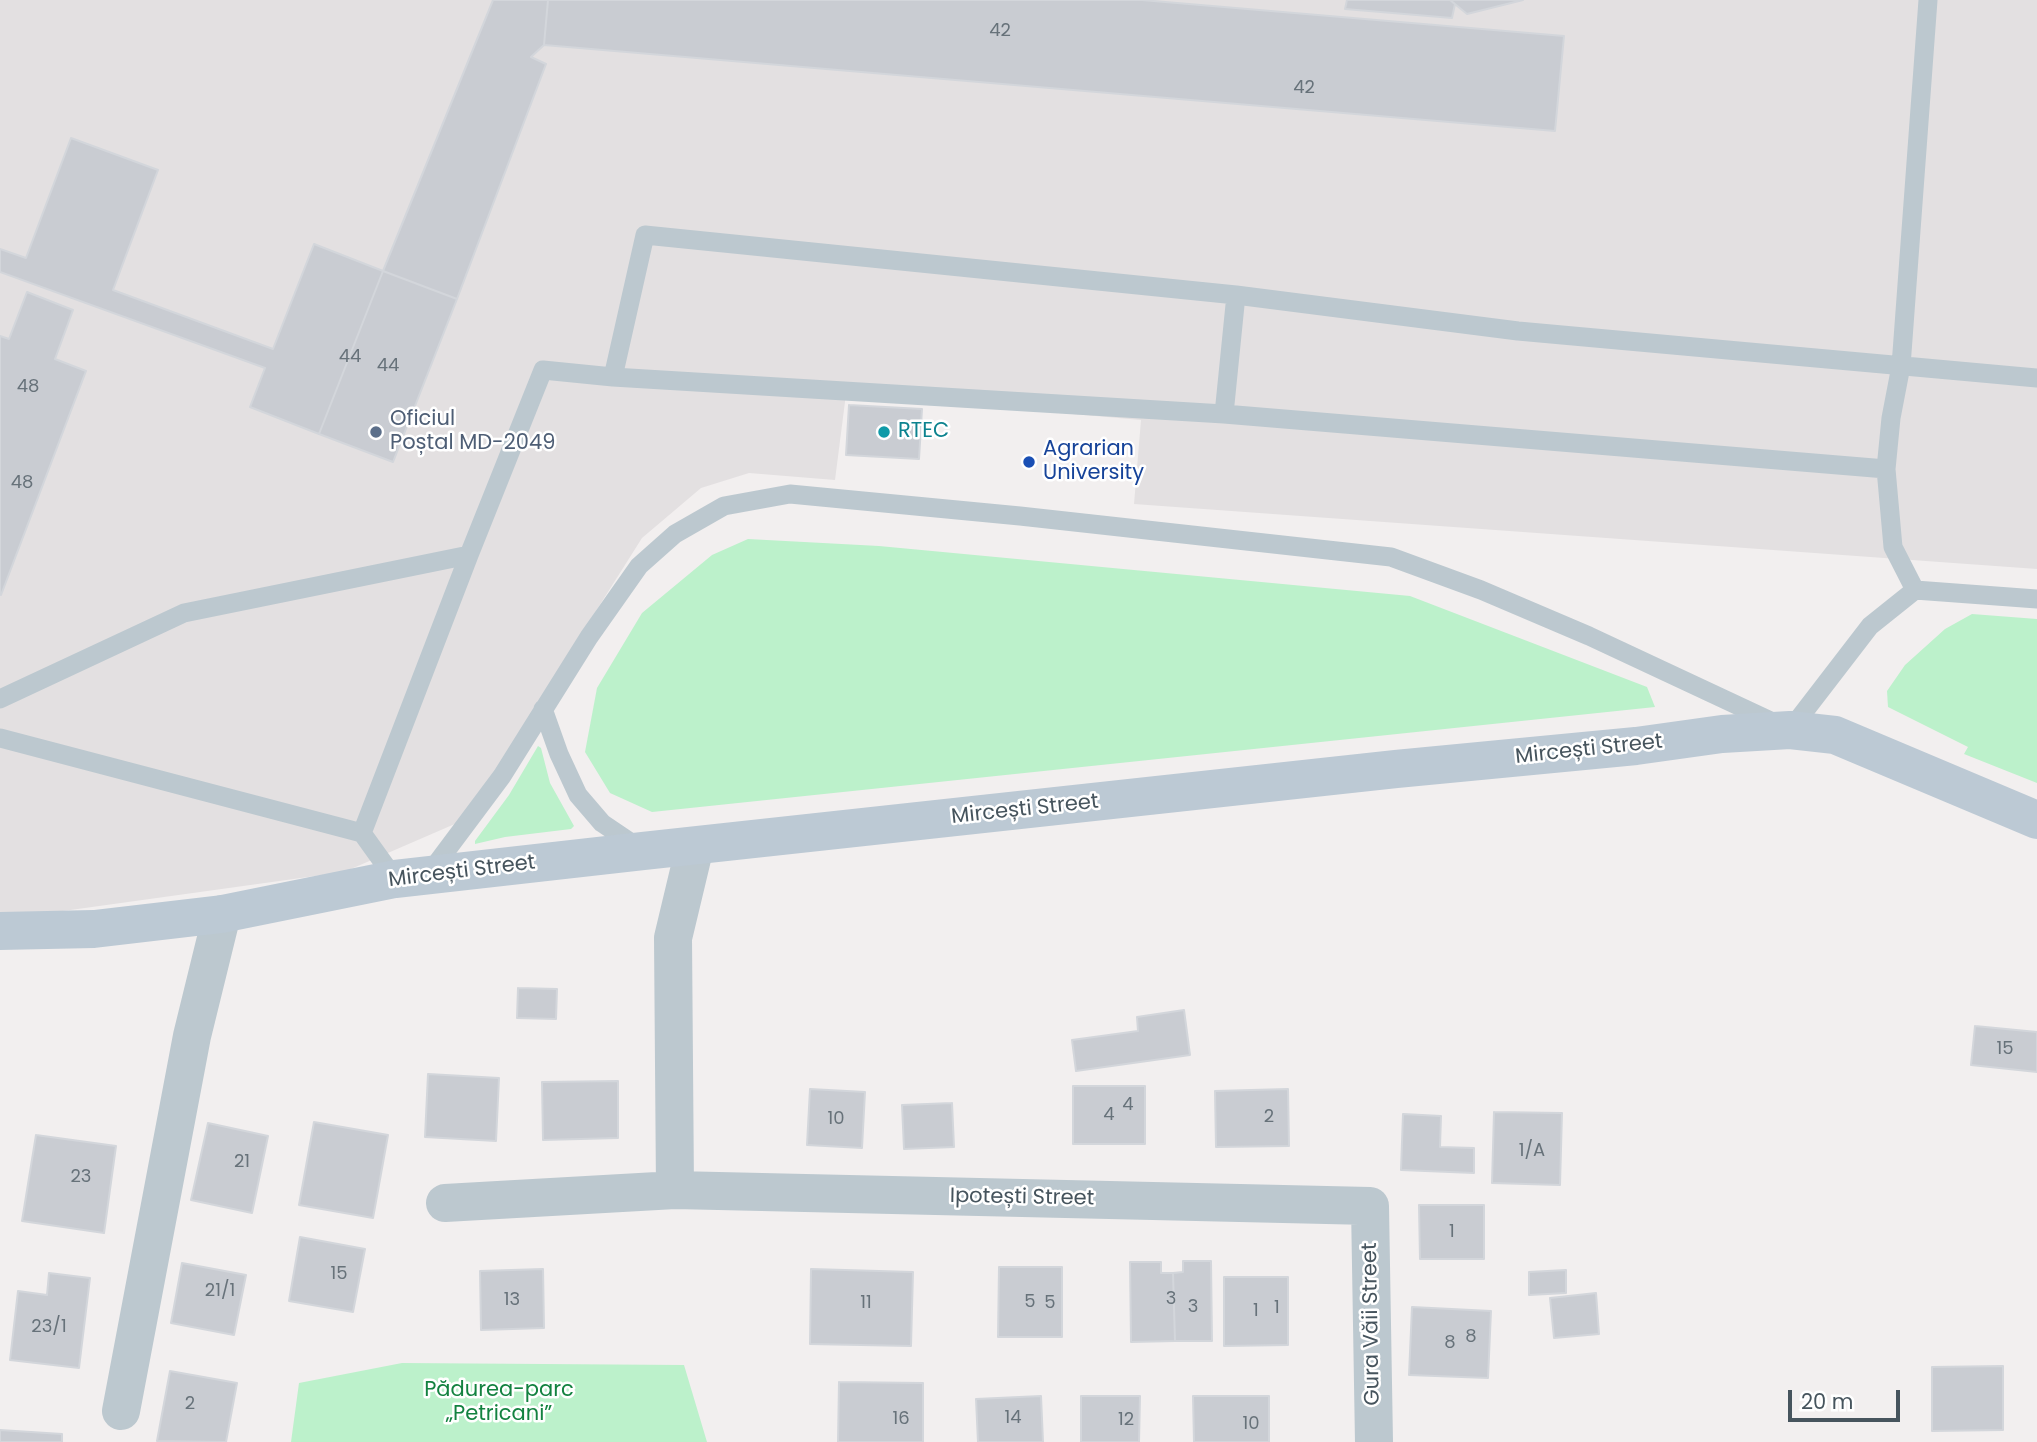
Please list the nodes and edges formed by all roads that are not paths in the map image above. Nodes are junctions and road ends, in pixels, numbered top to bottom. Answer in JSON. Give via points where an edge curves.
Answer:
{"nodes":[{"id":1,"x":1928,"y":0,"type":"edge"},
{"id":2,"x":1236,"y":295,"type":"junction"},
{"id":3,"x":1901,"y":366,"type":"junction"},
{"id":4,"x":613,"y":377,"type":"junction"},
{"id":5,"x":2037,"y":378,"type":"edge"},
{"id":6,"x":1224,"y":414,"type":"junction"},
{"id":7,"x":1886,"y":469,"type":"junction"},
{"id":8,"x":469,"y":555,"type":"junction"},
{"id":9,"x":1915,"y":590,"type":"junction"},
{"id":10,"x":2037,"y":599,"type":"edge"},
{"id":11,"x":0,"y":699,"type":"edge"},
{"id":12,"x":543,"y":709,"type":"junction"},
{"id":13,"x":1790,"y":730,"type":"junction"},
{"id":14,"x":0,"y":738,"type":"edge"},
{"id":15,"x":2037,"y":820,"type":"edge"},
{"id":16,"x":362,"y":833,"type":"junction"},
{"id":17,"x":695,"y":846,"type":"junction"},
{"id":18,"x":643,"y":851,"type":"junction"},
{"id":19,"x":411,"y":878,"type":"junction"},
{"id":20,"x":222,"y":914,"type":"junction"},
{"id":21,"x":0,"y":931,"type":"edge"},
{"id":22,"x":675,"y":1191,"type":"junction"},
{"id":23,"x":445,"y":1203,"type":"dead end"},
{"id":24,"x":1370,"y":1206,"type":"joint"},
{"id":25,"x":121,"y":1411,"type":"dead end"},
{"id":26,"x":1374,"y":1442,"type":"edge"}],
"edges":[{"from":1,"to":3,"type":"lane"},
{"from":2,"to":3,"type":"lane","via":[[1518,331]]},
{"from":2,"to":4,"type":"lane","via":[[645,235]]},
{"from":2,"to":6,"type":"lane"},
{"from":3,"to":5,"type":"lane"},
{"from":3,"to":7,"type":"lane"},
{"from":4,"to":6,"type":"lane"},
{"from":4,"to":8,"type":"lane","via":[[543,370]]},
{"from":6,"to":7,"type":"lane"},
{"from":7,"to":9,"type":"lane","via":[[1893,547]]},
{"from":8,"to":11,"type":"lane","via":[[184,613]]},
{"from":8,"to":16,"type":"lane"},
{"from":9,"to":10,"type":"lane"},
{"from":9,"to":13,"type":"lane","via":[[1870,626]]},
{"from":12,"to":13,"type":"lane","via":[[639,566],[675,534],[724,506],[790,494],[1391,557],[1553,621]]},
{"from":12,"to":18,"type":"lane","via":[[578,795],[603,823]]},
{"from":12,"to":19,"type":"lane","via":[[502,776]]},
{"from":13,"to":15,"type":"main road","name":"Mircești Street","via":[[1835,735]]},
{"from":13,"to":17,"type":"main road","name":"Mircești Street"},
{"from":14,"to":16,"type":"lane"},
{"from":16,"to":19,"type":"lane"},
{"from":17,"to":18,"type":"main road","name":"Mircești Street"},
{"from":17,"to":22,"type":"street","via":[[673,938]]},
{"from":18,"to":19,"type":"main road","name":"Mircești Street"},
{"from":19,"to":20,"type":"main road","name":"Mircești Street"},
{"from":20,"to":21,"type":"main road","name":"Mircești Street","via":[[94,929]]},
{"from":20,"to":25,"type":"street","via":[[192,1036]]},
{"from":22,"to":23,"type":"street","name":"Ipotești Street"},
{"from":22,"to":24,"type":"street","name":"Ipotești Street"},
{"from":24,"to":26,"type":"street","name":"Gura Văii Street"}]}
